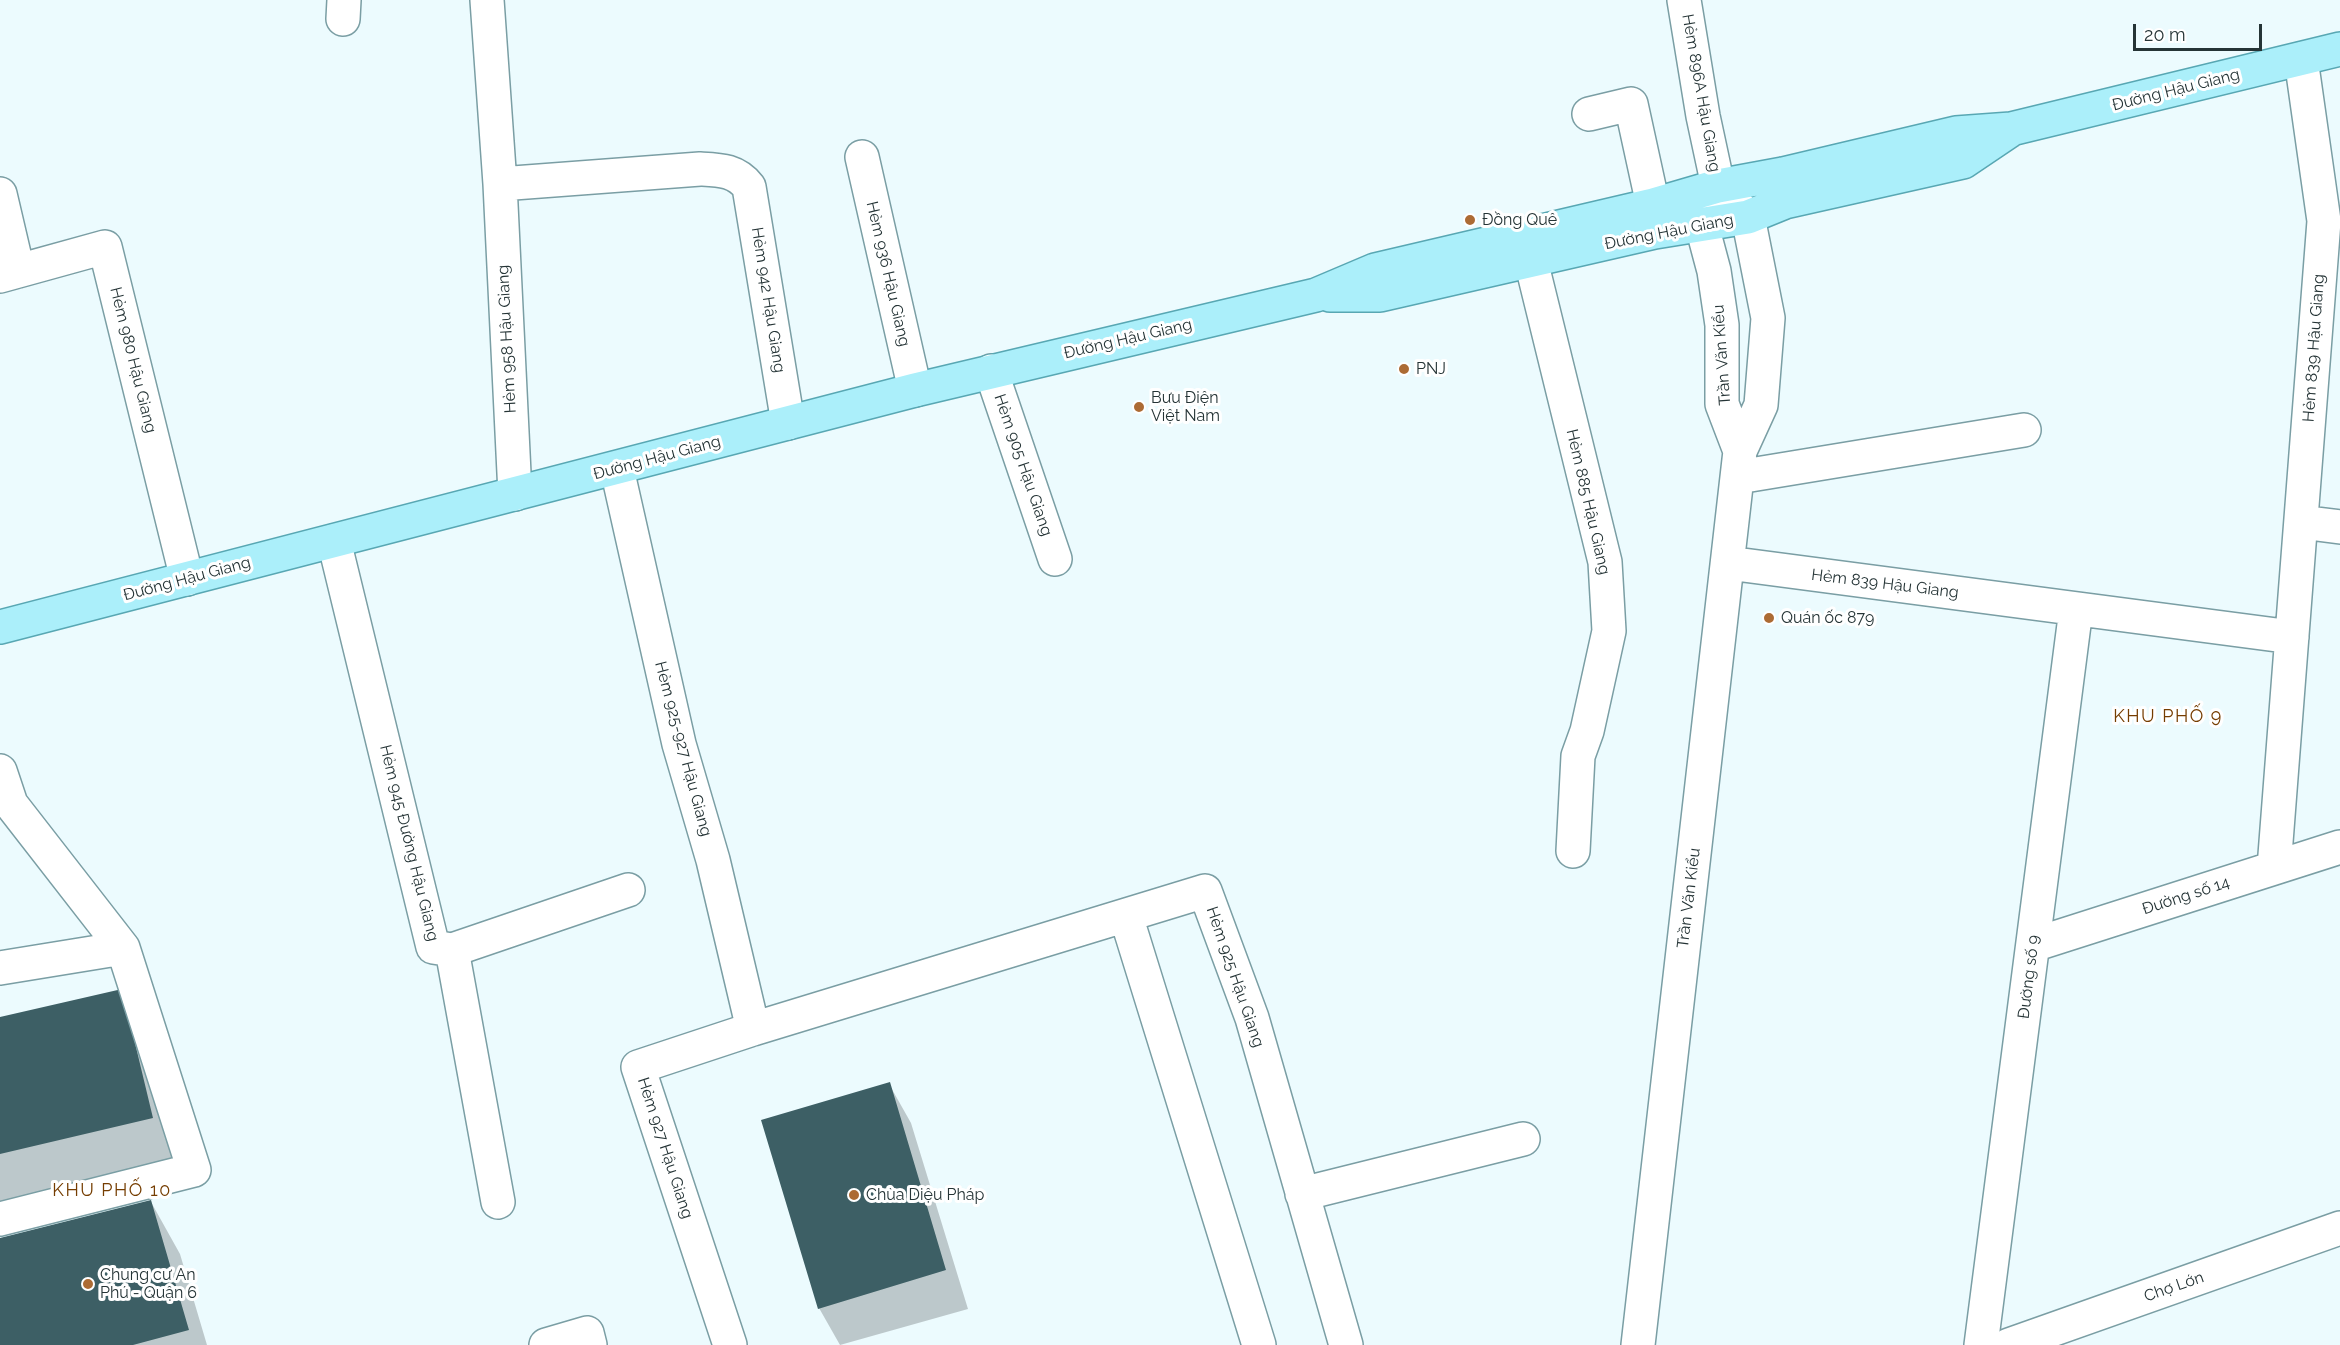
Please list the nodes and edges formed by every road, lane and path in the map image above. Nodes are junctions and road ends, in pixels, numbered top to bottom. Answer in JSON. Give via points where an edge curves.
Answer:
{"nodes":[{"id":1,"x":487,"y":0,"type":"edge"},
{"id":2,"x":1684,"y":0,"type":"edge"},
{"id":3,"x":2340,"y":49,"type":"edge"},
{"id":4,"x":2301,"y":59,"type":"junction"},
{"id":5,"x":1589,"y":114,"type":"dead end"},
{"id":6,"x":2011,"y":129,"type":"junction"},
{"id":7,"x":862,"y":157,"type":"dead end"},
{"id":8,"x":500,"y":184,"type":"junction"},
{"id":9,"x":1718,"y":186,"type":"junction"},
{"id":10,"x":0,"y":194,"type":"edge"},
{"id":11,"x":1653,"y":204,"type":"junction"},
{"id":12,"x":1748,"y":217,"type":"junction"},
{"id":13,"x":1702,"y":226,"type":"junction"},
{"id":14,"x":1531,"y":261,"type":"junction"},
{"id":15,"x":9,"y":273,"type":"edge"},
{"id":16,"x":1316,"y":295,"type":"junction"},
{"id":17,"x":991,"y":371,"type":"junction"},
{"id":18,"x":915,"y":390,"type":"junction"},
{"id":19,"x":788,"y":423,"type":"junction"},
{"id":20,"x":2024,"y":430,"type":"dead end"},
{"id":21,"x":1739,"y":464,"type":"junction"},
{"id":22,"x":617,"y":469,"type":"junction"},
{"id":23,"x":515,"y":494,"type":"junction"},
{"id":24,"x":2301,"y":522,"type":"junction"},
{"id":25,"x":2340,"y":527,"type":"edge"},
{"id":26,"x":334,"y":541,"type":"junction"},
{"id":27,"x":1054,"y":559,"type":"dead end"},
{"id":28,"x":1728,"y":563,"type":"junction"},
{"id":29,"x":187,"y":579,"type":"junction"},
{"id":30,"x":2076,"y":609,"type":"junction"},
{"id":31,"x":0,"y":627,"type":"edge"},
{"id":32,"x":2292,"y":637,"type":"junction"},
{"id":33,"x":0,"y":771,"type":"edge"},
{"id":34,"x":2340,"y":847,"type":"edge"},
{"id":35,"x":1573,"y":851,"type":"dead end"},
{"id":36,"x":2274,"y":868,"type":"junction"},
{"id":37,"x":628,"y":890,"type":"dead end"},
{"id":38,"x":1126,"y":916,"type":"junction"},
{"id":39,"x":2033,"y":945,"type":"junction"},
{"id":40,"x":123,"y":948,"type":"junction"},
{"id":41,"x":452,"y":950,"type":"junction"},
{"id":42,"x":0,"y":968,"type":"edge"},
{"id":43,"x":753,"y":1029,"type":"junction"},
{"id":44,"x":1523,"y":1139,"type":"dead end"},
{"id":45,"x":1302,"y":1194,"type":"junction"},
{"id":46,"x":498,"y":1202,"type":"dead end"},
{"id":47,"x":0,"y":1219,"type":"edge"},
{"id":48,"x":2340,"y":1228,"type":"edge"},
{"id":49,"x":546,"y":1345,"type":"edge"},
{"id":50,"x":590,"y":1345,"type":"edge"},
{"id":51,"x":730,"y":1345,"type":"edge"},
{"id":52,"x":1259,"y":1345,"type":"edge"},
{"id":53,"x":1346,"y":1345,"type":"edge"},
{"id":54,"x":1638,"y":1345,"type":"edge"},
{"id":55,"x":1981,"y":1345,"type":"edge"},
{"id":56,"x":2009,"y":1345,"type":"edge"}],
"edges":[{"from":1,"to":8,"type":"street","name":"Hẻm 958 Hậu Giang"},
{"from":2,"to":9,"type":"street","name":"Hẻm 896A Hậu Giang"},
{"from":3,"to":4,"type":"main road","name":"Đường Hậu Giang"},
{"from":4,"to":6,"type":"main road","name":"Đường Hậu Giang"},
{"from":4,"to":24,"type":"street","name":"Hẻm 839 Hậu Giang","via":[[2324,221]]},
{"from":5,"to":11,"type":"street","via":[[1631,104]]},
{"from":6,"to":9,"type":"main road","name":"Đường Hậu Giang","via":[[1956,133]]},
{"from":6,"to":12,"type":"main road","name":"Đường Hậu Giang","via":[[1963,162],[1785,202]]},
{"from":7,"to":18,"type":"street","name":"Hẻm 936 Hậu Giang"},
{"from":8,"to":19,"type":"street","name":"Hẻm 942 Hậu Giang","via":[[700,169],[726,170],[743,179],[749,187]]},
{"from":8,"to":23,"type":"street","name":"Hẻm 958 Hậu Giang"},
{"from":9,"to":11,"type":"main road","name":"Đường Hậu Giang"},
{"from":9,"to":12,"type":"street"},
{"from":9,"to":13,"type":"street"},
{"from":10,"to":15,"type":"street"},
{"from":11,"to":16,"type":"main road","name":"Đường Hậu Giang","via":[[1376,270]]},
{"from":12,"to":13,"type":"main road","name":"Đường Hậu Giang"},
{"from":12,"to":21,"type":"street","name":"Trần Văn Kiểu","via":[[1768,318],[1761,405]]},
{"from":13,"to":14,"type":"main road","name":"Đường Hậu Giang","via":[[1655,232]]},
{"from":13,"to":21,"type":"street","name":"Trần Văn Kiểu","via":[[1722,325],[1722,404]]},
{"from":14,"to":16,"type":"main road","name":"Đường Hậu Giang","via":[[1380,295]]},
{"from":14,"to":35,"type":"street","name":"Hẻm 885 Hậu Giang","via":[[1605,562],[1609,630],[1578,756]]},
{"from":15,"to":29,"type":"street","name":"Hẻm 980 Hậu Giang","via":[[105,247]]},
{"from":16,"to":17,"type":"main road","name":"Đường Hậu Giang"},
{"from":17,"to":18,"type":"main road","name":"Đường Hậu Giang"},
{"from":17,"to":27,"type":"street","name":"Hẻm 905 Hậu Giang"},
{"from":18,"to":19,"type":"main road","name":"Đường Hậu Giang"},
{"from":19,"to":22,"type":"main road","name":"Đường Hậu Giang"},
{"from":20,"to":21,"type":"street"},
{"from":21,"to":28,"type":"street","name":"Trần Văn Kiểu"},
{"from":22,"to":23,"type":"main road","name":"Đường Hậu Giang"},
{"from":22,"to":43,"type":"street","name":"Hẻm 925-927 Hậu Giang","via":[[679,744],[713,860]]},
{"from":23,"to":26,"type":"main road","name":"Đường Hậu Giang"},
{"from":24,"to":25,"type":"street"},
{"from":24,"to":32,"type":"street","name":"Hẻm 839 Hậu Giang"},
{"from":26,"to":29,"type":"main road","name":"Đường Hậu Giang"},
{"from":26,"to":41,"type":"street","name":"Hẻm 945 Đường Hậu Giang","via":[[433,947]]},
{"from":28,"to":30,"type":"street","name":"Hẻm 839 Hậu Giang"},
{"from":28,"to":54,"type":"street","name":"Trần Văn Kiểu"},
{"from":29,"to":31,"type":"main road","name":"Đường Hậu Giang"},
{"from":30,"to":32,"type":"street","name":"Hẻm 839 Hậu Giang"},
{"from":30,"to":39,"type":"street","name":"Đường số 9"},
{"from":32,"to":36,"type":"street","name":"Hẻm 839 Hậu Giang"},
{"from":33,"to":40,"type":"street","via":[[11,804]]},
{"from":34,"to":36,"type":"street","name":"Đường số 14"},
{"from":36,"to":39,"type":"street","name":"Đường số 14"},
{"from":37,"to":41,"type":"street","name":"Hẻm 945 Đường Hậu Giang"},
{"from":38,"to":43,"type":"street","name":"Hẻm 925 Hậu Giang"},
{"from":38,"to":45,"type":"street","name":"Hẻm 925 Hậu Giang","via":[[1205,891],[1252,1018]]},
{"from":38,"to":52,"type":"street"},
{"from":39,"to":55,"type":"street","name":"Đường số 9"},
{"from":40,"to":42,"type":"street"},
{"from":40,"to":47,"type":"street","via":[[194,1170]]},
{"from":41,"to":46,"type":"street"},
{"from":43,"to":51,"type":"street","name":"Hẻm 927 Hậu Giang","via":[[638,1067]]},
{"from":44,"to":45,"type":"street"},
{"from":45,"to":53,"type":"street","name":"Hẻm 925 Hậu Giang"},
{"from":48,"to":56,"type":"street","name":"Chợ Lớn"},
{"from":49,"to":50,"type":"street","via":[[587,1333]]}]}
